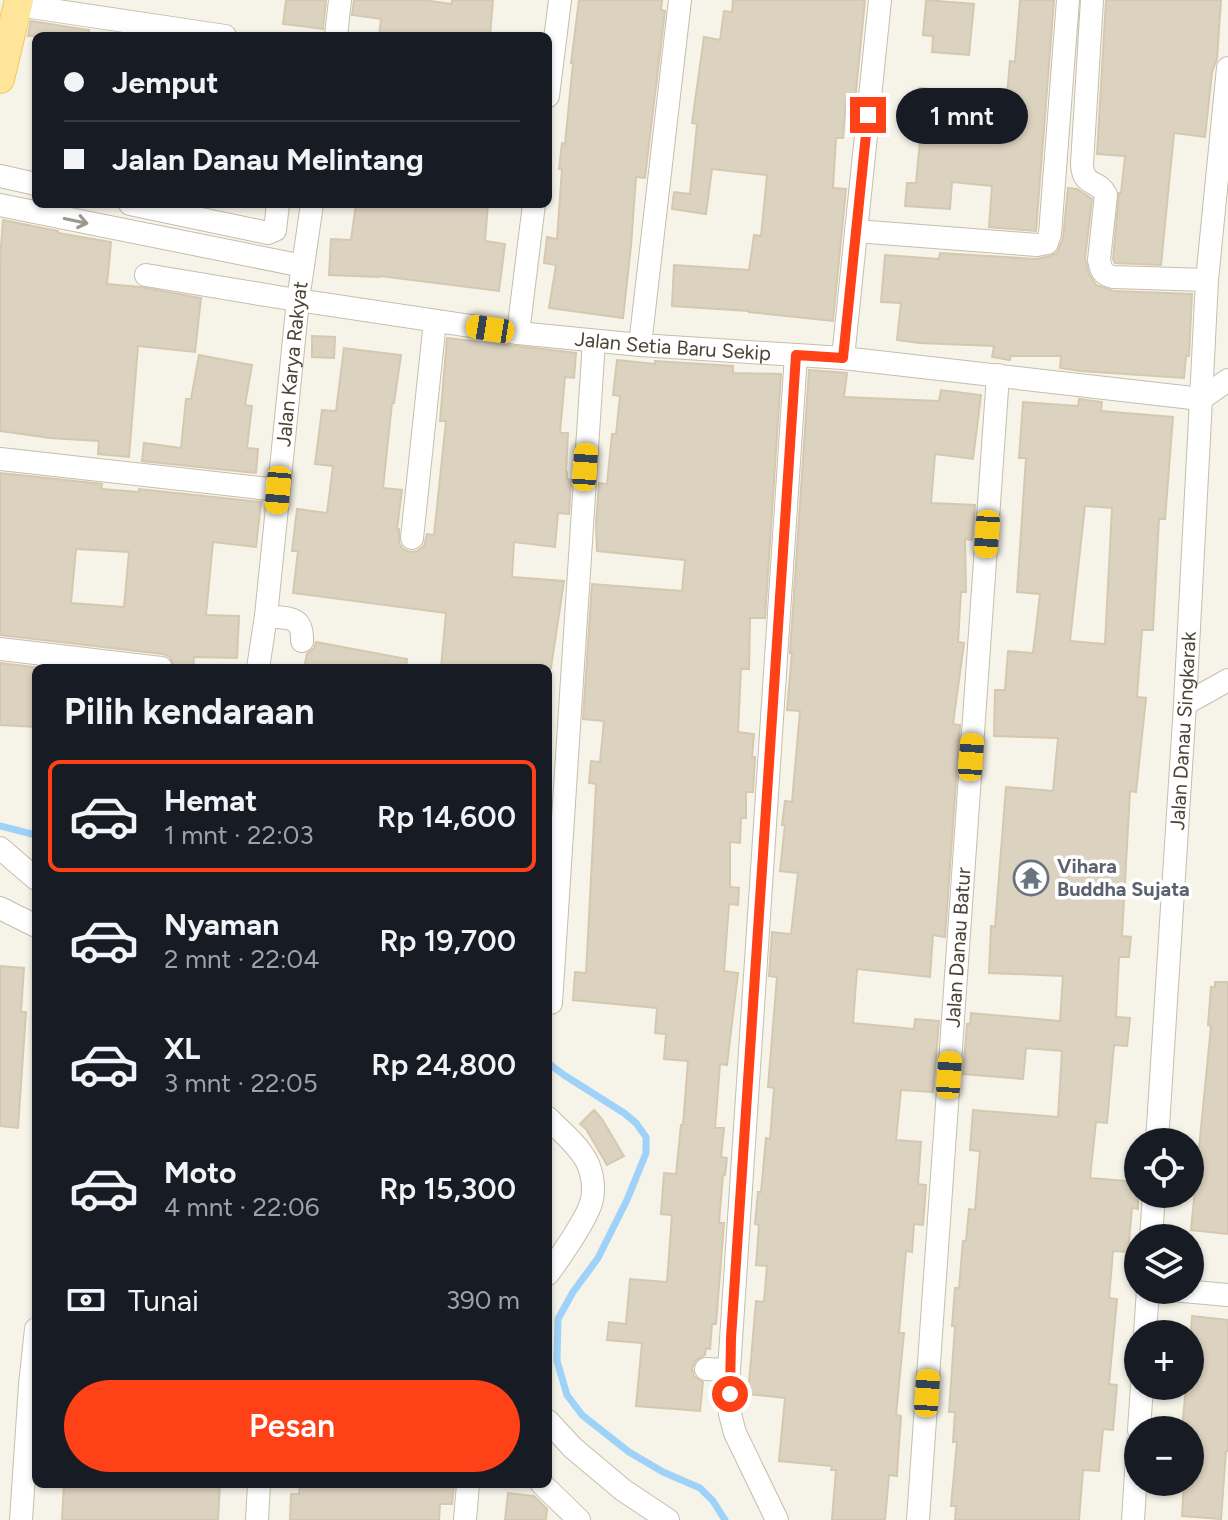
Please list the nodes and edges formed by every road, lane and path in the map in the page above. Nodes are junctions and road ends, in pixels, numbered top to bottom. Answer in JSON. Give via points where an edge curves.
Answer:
{"nodes":[{"id":1,"x":340,"y":0,"type":"edge"},
{"id":2,"x":560,"y":0,"type":"edge"},
{"id":3,"x":680,"y":0,"type":"edge"},
{"id":4,"x":880,"y":0,"type":"edge"},
{"id":5,"x":1068,"y":0,"type":"edge"},
{"id":6,"x":1092,"y":0,"type":"edge"},
{"id":7,"x":18,"y":2,"type":"edge"},
{"id":8,"x":201,"y":32,"type":"edge"},
{"id":9,"x":336,"y":32,"type":"edge"},
{"id":10,"x":552,"y":64,"type":"edge"},
{"id":11,"x":1228,"y":68,"type":"edge"},
{"id":12,"x":0,"y":79,"type":"edge"},
{"id":13,"x":0,"y":176,"type":"edge"},
{"id":14,"x":32,"y":183,"type":"edge"},
{"id":15,"x":0,"y":205,"type":"edge"},
{"id":16,"x":149,"y":208,"type":"edge"},
{"id":17,"x":278,"y":208,"type":"edge"},
{"id":18,"x":311,"y":208,"type":"edge"},
{"id":19,"x":534,"y":208,"type":"edge"},
{"id":20,"x":856,"y":231,"type":"junction"},
{"id":21,"x":303,"y":266,"type":"junction"},
{"id":22,"x":146,"y":275,"type":"dead end"},
{"id":23,"x":1207,"y":280,"type":"junction"},
{"id":24,"x":298,"y":300,"type":"junction"},
{"id":25,"x":435,"y":321,"type":"junction"},
{"id":26,"x":518,"y":333,"type":"junction"},
{"id":27,"x":594,"y":341,"type":"junction"},
{"id":28,"x":640,"y":345,"type":"junction"},
{"id":29,"x":796,"y":355,"type":"junction"},
{"id":30,"x":843,"y":358,"type":"junction"},
{"id":31,"x":998,"y":375,"type":"junction"},
{"id":32,"x":1228,"y":380,"type":"edge"},
{"id":33,"x":1201,"y":399,"type":"junction"},
{"id":34,"x":0,"y":459,"type":"edge"},
{"id":35,"x":278,"y":490,"type":"junction"},
{"id":36,"x":412,"y":538,"type":"dead end"},
{"id":37,"x":266,"y":616,"type":"junction"},
{"id":38,"x":302,"y":641,"type":"dead end"},
{"id":39,"x":0,"y":649,"type":"edge"},
{"id":40,"x":127,"y":664,"type":"edge"},
{"id":41,"x":259,"y":664,"type":"edge"},
{"id":42,"x":1228,"y":680,"type":"edge"},
{"id":43,"x":1185,"y":704,"type":"junction"},
{"id":44,"x":0,"y":848,"type":"edge"},
{"id":45,"x":32,"y":876,"type":"edge"},
{"id":46,"x":0,"y":908,"type":"edge"},
{"id":47,"x":32,"y":924,"type":"edge"},
{"id":48,"x":552,"y":988,"type":"edge"},
{"id":49,"x":552,"y":1122,"type":"edge"},
{"id":50,"x":1158,"y":1128,"type":"edge"},
{"id":51,"x":552,"y":1267,"type":"edge"},
{"id":52,"x":1204,"y":1293,"type":"edge"},
{"id":53,"x":1228,"y":1295,"type":"edge"},
{"id":54,"x":32,"y":1366,"type":"edge"},
{"id":55,"x":706,"y":1369,"type":"dead end"},
{"id":56,"x":729,"y":1370,"type":"junction"},
{"id":57,"x":552,"y":1425,"type":"edge"},
{"id":58,"x":259,"y":1488,"type":"edge"},
{"id":59,"x":468,"y":1488,"type":"edge"},
{"id":60,"x":546,"y":1488,"type":"edge"},
{"id":61,"x":1135,"y":1496,"type":"edge"},
{"id":62,"x":21,"y":1520,"type":"edge"},
{"id":63,"x":257,"y":1520,"type":"edge"},
{"id":64,"x":465,"y":1520,"type":"edge"},
{"id":65,"x":579,"y":1520,"type":"edge"},
{"id":66,"x":668,"y":1520,"type":"edge"},
{"id":67,"x":777,"y":1520,"type":"edge"},
{"id":68,"x":918,"y":1520,"type":"edge"},
{"id":69,"x":1133,"y":1520,"type":"edge"}],
"edges":[{"from":1,"to":9,"type":"street"},
{"from":2,"to":10,"type":"street"},
{"from":3,"to":28,"type":"street"},
{"from":4,"to":20,"type":"street"},
{"from":5,"to":20,"type":"street","via":[[1047,243]]},
{"from":6,"to":23,"type":"street","via":[[1082,164],[1084,177],[1106,195],[1100,269],[1113,277]]},
{"from":7,"to":8,"type":"street"},
{"from":7,"to":12,"type":"main road"},
{"from":11,"to":23,"type":"street","name":"Jalan Danau Singkarak"},
{"from":13,"to":14,"type":"street"},
{"from":15,"to":21,"type":"street","one_way":true},
{"from":16,"to":17,"type":"street","via":[[268,233],[275,230]]},
{"from":18,"to":21,"type":"street","name":"Jalan Karya Rakyat"},
{"from":19,"to":26,"type":"street"},
{"from":20,"to":30,"type":"street"},
{"from":21,"to":24,"type":"street","name":"Jalan Karya Rakyat"},
{"from":22,"to":24,"type":"street","name":"Jalan Setia Baru Sekip"},
{"from":23,"to":33,"type":"street","name":"Jalan Danau Singkarak"},
{"from":24,"to":25,"type":"street","name":"Jalan Setia Baru Sekip"},
{"from":24,"to":35,"type":"street","name":"Jalan Karya Rakyat"},
{"from":25,"to":26,"type":"street","name":"Jalan Setia Baru Sekip"},
{"from":25,"to":36,"type":"street"},
{"from":26,"to":27,"type":"street","name":"Jalan Setia Baru Sekip"},
{"from":27,"to":28,"type":"street","name":"Jalan Setia Baru Sekip"},
{"from":27,"to":48,"type":"street"},
{"from":28,"to":29,"type":"street","name":"Jalan Setia Baru Sekip"},
{"from":29,"to":30,"type":"street","name":"Jalan Setia Baru Sekip"},
{"from":29,"to":56,"type":"street"},
{"from":30,"to":31,"type":"street","name":"Jalan Setia Baru Sekip"},
{"from":31,"to":33,"type":"street","name":"Jalan Setia Baru Sekip"},
{"from":31,"to":68,"type":"street","name":"Jalan Danau Batur"},
{"from":32,"to":33,"type":"street"},
{"from":33,"to":43,"type":"street","name":"Jalan Danau Singkarak"},
{"from":34,"to":35,"type":"street"},
{"from":35,"to":37,"type":"street","name":"Jalan Karya Rakyat"},
{"from":37,"to":38,"type":"street","via":[[299,622]]},
{"from":37,"to":41,"type":"street","name":"Jalan Karya Rakyat"},
{"from":39,"to":40,"type":"street"},
{"from":42,"to":43,"type":"street"},
{"from":43,"to":50,"type":"street","name":"Jalan Danau Singkarak"},
{"from":44,"to":45,"type":"street"},
{"from":46,"to":47,"type":"street"},
{"from":49,"to":51,"type":"street","via":[[587,1161],[594,1182],[591,1204]]},
{"from":52,"to":53,"type":"street"},
{"from":54,"to":62,"type":"street"},
{"from":55,"to":56,"type":"street"},
{"from":56,"to":67,"type":"street","via":[[735,1433]]},
{"from":57,"to":66,"type":"street","via":[[623,1490]]},
{"from":58,"to":63,"type":"street"},
{"from":59,"to":64,"type":"street"},
{"from":60,"to":65,"type":"street"},
{"from":61,"to":69,"type":"street"}]}
